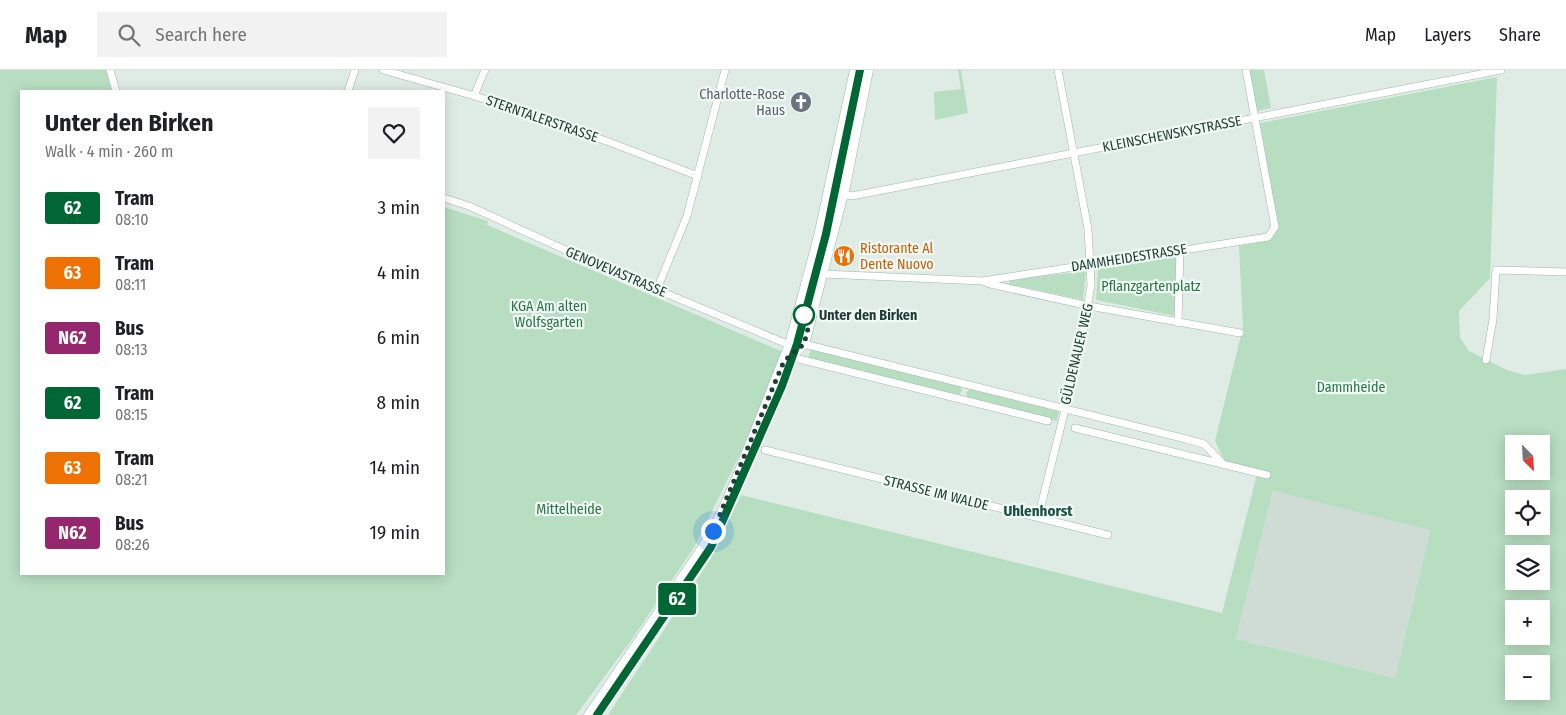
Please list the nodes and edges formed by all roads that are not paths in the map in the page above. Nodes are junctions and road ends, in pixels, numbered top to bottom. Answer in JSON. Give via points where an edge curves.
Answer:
{"nodes":[{"id":1,"x":110,"y":70,"type":"edge"},
{"id":2,"x":355,"y":70,"type":"edge"},
{"id":3,"x":383,"y":70,"type":"edge"},
{"id":4,"x":485,"y":70,"type":"edge"},
{"id":5,"x":725,"y":70,"type":"edge"},
{"id":6,"x":855,"y":70,"type":"edge"},
{"id":7,"x":868,"y":70,"type":"edge"},
{"id":8,"x":1058,"y":70,"type":"edge"},
{"id":9,"x":1246,"y":70,"type":"edge"},
{"id":10,"x":1501,"y":70,"type":"edge"},
{"id":11,"x":1477,"y":72,"type":"edge"},
{"id":12,"x":116,"y":90,"type":"edge"},
{"id":13,"x":348,"y":90,"type":"edge"},
{"id":14,"x":474,"y":96,"type":"junction"},
{"id":15,"x":1255,"y":117,"type":"junction"},
{"id":16,"x":1074,"y":153,"type":"junction"},
{"id":17,"x":698,"y":176,"type":"junction"},
{"id":18,"x":843,"y":194,"type":"junction"},
{"id":19,"x":445,"y":198,"type":"edge"},
{"id":20,"x":1180,"y":250,"type":"junction"},
{"id":21,"x":1092,"y":264,"type":"junction"},
{"id":22,"x":1566,"y":272,"type":"edge"},
{"id":23,"x":823,"y":274,"type":"junction"},
{"id":24,"x":983,"y":281,"type":"junction"},
{"id":25,"x":658,"y":289,"type":"junction"},
{"id":26,"x":1089,"y":306,"type":"junction"},
{"id":27,"x":1178,"y":323,"type":"junction"},
{"id":28,"x":1240,"y":333,"type":"dead end"},
{"id":29,"x":790,"y":344,"type":"junction"},
{"id":30,"x":804,"y":344,"type":"junction"},
{"id":31,"x":786,"y":358,"type":"junction"},
{"id":32,"x":1486,"y":360,"type":"dead end"},
{"id":33,"x":1065,"y":410,"type":"junction"},
{"id":34,"x":1048,"y":421,"type":"dead end"},
{"id":35,"x":1075,"y":428,"type":"dead end"},
{"id":36,"x":765,"y":450,"type":"dead end"},
{"id":37,"x":1223,"y":464,"type":"junction"},
{"id":38,"x":1266,"y":474,"type":"dead end"},
{"id":39,"x":1038,"y":518,"type":"junction"},
{"id":40,"x":1108,"y":535,"type":"dead end"},
{"id":41,"x":589,"y":715,"type":"edge"}],
"edges":[{"from":1,"to":12,"type":"street"},
{"from":2,"to":13,"type":"street"},
{"from":3,"to":14,"type":"street","name":"STERNTALERSTRASSE"},
{"from":4,"to":14,"type":"street"},
{"from":5,"to":17,"type":"street"},
{"from":6,"to":29,"type":"main road","via":[[819,236]]},
{"from":7,"to":18,"type":"main road"},
{"from":8,"to":16,"type":"street","name":"GÜLDENAUER WEG"},
{"from":9,"to":15,"type":"street"},
{"from":10,"to":11,"type":"street","name":"KLEINSCHEWSKYSTRASSE"},
{"from":11,"to":15,"type":"street","name":"KLEINSCHEWSKYSTRASSE"},
{"from":14,"to":17,"type":"street","name":"STERNTALERSTRASSE"},
{"from":15,"to":16,"type":"street","name":"KLEINSCHEWSKYSTRASSE"},
{"from":15,"to":20,"type":"street","name":"DAMMHEIDESTRASSE","via":[[1274,231],[1268,237]]},
{"from":16,"to":18,"type":"street","name":"KLEINSCHEWSKYSTRASSE","via":[[852,196]]},
{"from":16,"to":21,"type":"street","name":"GÜLDENAUER WEG"},
{"from":17,"to":25,"type":"street","via":[[677,243]]},
{"from":18,"to":23,"type":"main road"},
{"from":19,"to":25,"type":"street","name":"GENOVEVASTRASSE"},
{"from":20,"to":21,"type":"street","name":"DAMMHEIDESTRASSE"},
{"from":20,"to":27,"type":"street"},
{"from":21,"to":24,"type":"street","name":"DAMMHEIDESTRASSE"},
{"from":21,"to":26,"type":"street","name":"GÜLDENAUER WEG"},
{"from":22,"to":32,"type":"street","via":[[1496,270],[1493,320]]},
{"from":23,"to":24,"type":"street"},
{"from":23,"to":30,"type":"main road"},
{"from":24,"to":26,"type":"street"},
{"from":25,"to":29,"type":"street","name":"GENOVEVASTRASSE"},
{"from":26,"to":27,"type":"street"},
{"from":26,"to":33,"type":"street","name":"GÜLDENAUER WEG"},
{"from":27,"to":28,"type":"street"},
{"from":29,"to":30,"type":"street"},
{"from":29,"to":31,"type":"main road"},
{"from":30,"to":31,"type":"main road"},
{"from":30,"to":33,"type":"street"},
{"from":31,"to":34,"type":"street"},
{"from":31,"to":41,"type":"main road","via":[[713,531]]},
{"from":33,"to":37,"type":"street","via":[[1204,444]]},
{"from":33,"to":39,"type":"street","name":"GÜLDENAUER WEG"},
{"from":35,"to":37,"type":"street"},
{"from":36,"to":39,"type":"street","name":"STRASSE IM WALDE"},
{"from":37,"to":38,"type":"street"},
{"from":39,"to":40,"type":"street","name":"STRASSE IM WALDE"}]}
